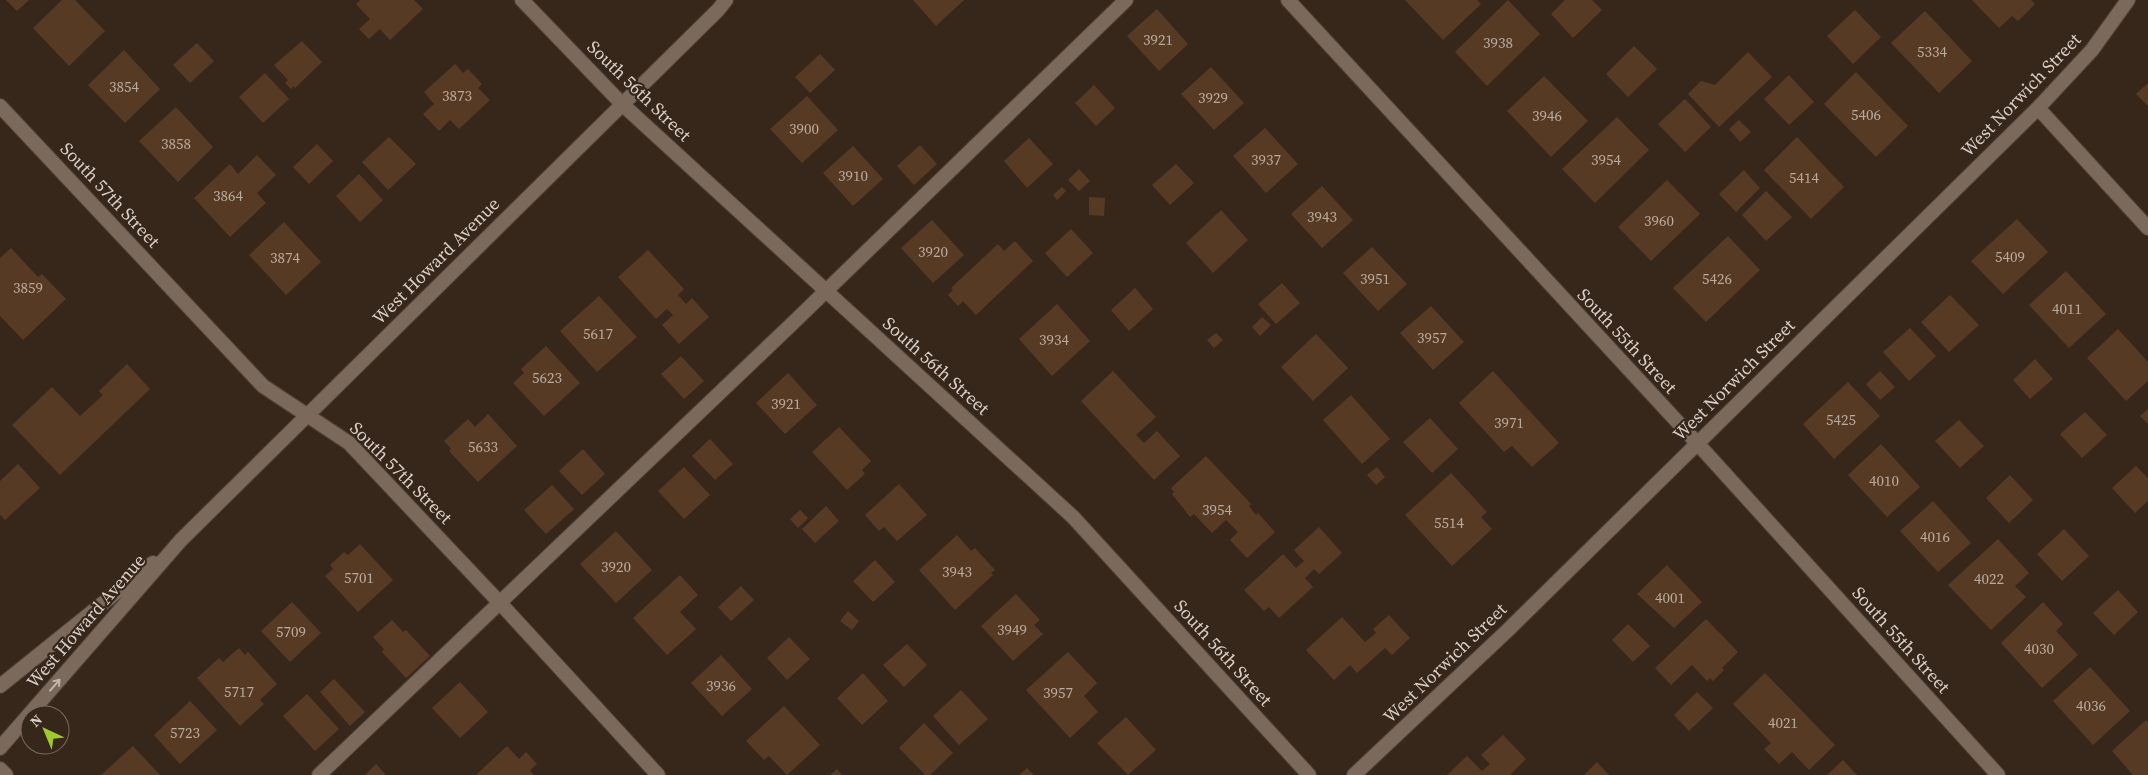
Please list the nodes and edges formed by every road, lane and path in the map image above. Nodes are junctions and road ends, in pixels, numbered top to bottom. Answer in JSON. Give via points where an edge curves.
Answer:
{"nodes":[{"id":1,"x":522,"y":0,"type":"edge"},
{"id":2,"x":736,"y":0,"type":"edge"},
{"id":3,"x":1126,"y":0,"type":"edge"},
{"id":4,"x":1288,"y":0,"type":"edge"},
{"id":5,"x":2128,"y":0,"type":"edge"},
{"id":6,"x":722,"y":5,"type":"edge"},
{"id":7,"x":622,"y":104,"type":"junction"},
{"id":8,"x":0,"y":106,"type":"edge"},
{"id":9,"x":2038,"y":108,"type":"junction"},
{"id":10,"x":2148,"y":228,"type":"edge"},
{"id":11,"x":826,"y":291,"type":"junction"},
{"id":12,"x":307,"y":415,"type":"junction"},
{"id":13,"x":1696,"y":443,"type":"junction"},
{"id":14,"x":181,"y":540,"type":"junction"},
{"id":15,"x":500,"y":603,"type":"junction"},
{"id":16,"x":0,"y":686,"type":"edge"},
{"id":17,"x":0,"y":748,"type":"edge"},
{"id":18,"x":0,"y":769,"type":"edge"},
{"id":19,"x":6,"y":775,"type":"edge"},
{"id":20,"x":319,"y":775,"type":"edge"},
{"id":21,"x":658,"y":775,"type":"edge"},
{"id":22,"x":1309,"y":775,"type":"edge"},
{"id":23,"x":1354,"y":775,"type":"edge"},
{"id":24,"x":1998,"y":775,"type":"edge"}],
"edges":[{"from":1,"to":7,"type":"street","name":"South 56th Street"},
{"from":2,"to":6,"type":"street","name":"West Howard Avenue"},
{"from":3,"to":11,"type":"street"},
{"from":4,"to":13,"type":"street","name":"South 55th Street"},
{"from":5,"to":9,"type":"street","name":"West Norwich Street","via":[[2092,50]]},
{"from":6,"to":7,"type":"street","name":"West Howard Avenue"},
{"from":7,"to":11,"type":"street","name":"South 56th Street"},
{"from":7,"to":12,"type":"street","name":"West Howard Avenue"},
{"from":8,"to":12,"type":"street","name":"South 57th Street","via":[[264,386]]},
{"from":9,"to":10,"type":"street"},
{"from":9,"to":13,"type":"street","name":"West Norwich Street"},
{"from":11,"to":15,"type":"street"},
{"from":11,"to":22,"type":"street","name":"South 56th Street","via":[[1073,517]]},
{"from":12,"to":14,"type":"street","name":"West Howard Avenue"},
{"from":12,"to":15,"type":"street","name":"South 57th Street","via":[[349,443]]},
{"from":13,"to":23,"type":"street","name":"West Norwich Street","via":[[1508,630]]},
{"from":13,"to":24,"type":"street","name":"South 55th Street"},
{"from":14,"to":16,"type":"street","name":"West Howard Avenue"},
{"from":17,"to":14,"type":"street","name":"West Howard Avenue","one_way":true},
{"from":15,"to":20,"type":"street"},
{"from":15,"to":21,"type":"street","name":"South 57th Street"},
{"from":18,"to":19,"type":"street"}]}
